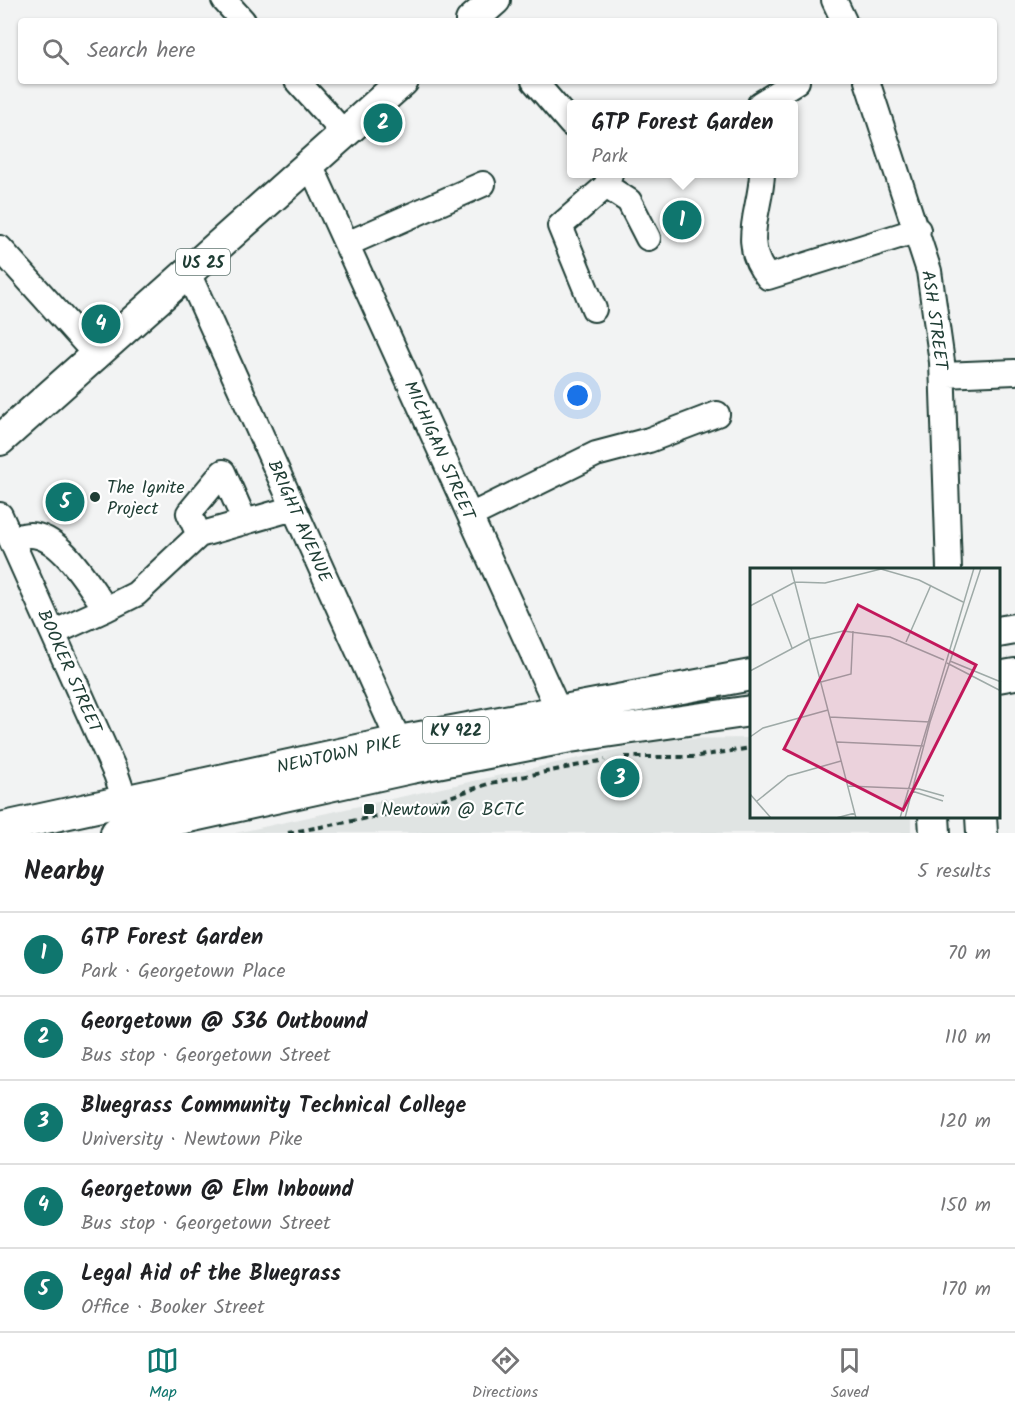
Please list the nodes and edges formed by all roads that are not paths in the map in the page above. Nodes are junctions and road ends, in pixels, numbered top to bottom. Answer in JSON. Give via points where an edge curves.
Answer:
{"nodes":[{"id":1,"x":224,"y":0,"type":"edge"},
{"id":2,"x":834,"y":0,"type":"edge"},
{"id":3,"x":240,"y":18,"type":"edge"},
{"id":4,"x":843,"y":18,"type":"edge"},
{"id":5,"x":300,"y":84,"type":"edge"},
{"id":6,"x":400,"y":84,"type":"edge"},
{"id":7,"x":537,"y":84,"type":"edge"},
{"id":8,"x":792,"y":84,"type":"edge"},
{"id":9,"x":868,"y":84,"type":"edge"},
{"id":10,"x":768,"y":100,"type":"edge"},
{"id":11,"x":567,"y":119,"type":"edge"},
{"id":12,"x":344,"y":133,"type":"junction"},
{"id":13,"x":310,"y":164,"type":"junction"},
{"id":14,"x":762,"y":178,"type":"edge"},
{"id":15,"x":608,"y":180,"type":"edge"},
{"id":16,"x":483,"y":184,"type":"dead end"},
{"id":17,"x":918,"y":230,"type":"junction"},
{"id":18,"x":648,"y":238,"type":"dead end"},
{"id":19,"x":347,"y":244,"type":"junction"},
{"id":20,"x":0,"y":248,"type":"edge"},
{"id":21,"x":189,"y":275,"type":"junction"},
{"id":22,"x":594,"y":309,"type":"dead end"},
{"id":23,"x":97,"y":356,"type":"junction"},
{"id":24,"x":1015,"y":372,"type":"edge"},
{"id":25,"x":943,"y":375,"type":"junction"},
{"id":26,"x":717,"y":414,"type":"dead end"},
{"id":27,"x":0,"y":440,"type":"edge"},
{"id":28,"x":294,"y":508,"type":"junction"},
{"id":29,"x":0,"y":515,"type":"edge"},
{"id":30,"x":470,"y":516,"type":"junction"},
{"id":31,"x":245,"y":522,"type":"junction"},
{"id":32,"x":199,"y":535,"type":"junction"},
{"id":33,"x":11,"y":539,"type":"junction"},
{"id":34,"x":949,"y":568,"type":"edge"},
{"id":35,"x":106,"y":609,"type":"junction"},
{"id":36,"x":1015,"y":629,"type":"edge"},
{"id":37,"x":1000,"y":632,"type":"edge"},
{"id":38,"x":52,"y":633,"type":"junction"},
{"id":39,"x":1015,"y":674,"type":"edge"},
{"id":40,"x":750,"y":675,"type":"edge"},
{"id":41,"x":1000,"y":677,"type":"edge"},
{"id":42,"x":750,"y":711,"type":"edge"},
{"id":43,"x":564,"y":724,"type":"junction"},
{"id":44,"x":399,"y":741,"type":"junction"},
{"id":45,"x":411,"y":768,"type":"junction"},
{"id":46,"x":126,"y":799,"type":"junction"},
{"id":47,"x":934,"y":818,"type":"edge"},
{"id":48,"x":981,"y":818,"type":"edge"},
{"id":49,"x":0,"y":828,"type":"edge"},
{"id":50,"x":130,"y":832,"type":"edge"},
{"id":51,"x":935,"y":833,"type":"edge"},
{"id":52,"x":982,"y":833,"type":"edge"}],
"edges":[{"from":1,"to":3,"type":"street"},
{"from":2,"to":4,"type":"street"},
{"from":5,"to":12,"type":"street"},
{"from":6,"to":12,"type":"main road","number":"US 25"},
{"from":7,"to":11,"type":"street"},
{"from":8,"to":10,"type":"street"},
{"from":9,"to":17,"type":"street","name":"ASH STREET"},
{"from":12,"to":13,"type":"main road","number":"US 25"},
{"from":13,"to":19,"type":"street","name":"MICHIGAN STREET"},
{"from":13,"to":21,"type":"main road","number":"US 25"},
{"from":14,"to":17,"type":"street","via":[[751,232],[768,277]]},
{"from":15,"to":18,"type":"street","via":[[629,201]]},
{"from":15,"to":22,"type":"street","via":[[560,226]]},
{"from":16,"to":19,"type":"street"},
{"from":17,"to":25,"type":"street","name":"ASH STREET","via":[[929,271]]},
{"from":19,"to":30,"type":"street","name":"MICHIGAN STREET"},
{"from":20,"to":23,"type":"street"},
{"from":21,"to":23,"type":"main road","number":"US 25"},
{"from":21,"to":28,"type":"street","name":"BRIGHT AVENUE"},
{"from":23,"to":27,"type":"main road","number":"US 25"},
{"from":24,"to":25,"type":"street"},
{"from":25,"to":34,"type":"street","name":"ASH STREET"},
{"from":26,"to":30,"type":"street","via":[[649,440],[596,454]]},
{"from":28,"to":31,"type":"street"},
{"from":28,"to":44,"type":"street","name":"BRIGHT AVENUE"},
{"from":29,"to":33,"type":"street","name":"BOOKER STREET"},
{"from":30,"to":43,"type":"street","name":"MICHIGAN STREET"},
{"from":31,"to":32,"type":"street"},
{"from":31,"to":32,"type":"street","via":[[223,472],[189,513]]},
{"from":32,"to":35,"type":"street","via":[[136,594]]},
{"from":33,"to":35,"type":"street","via":[[31,535],[48,540],[64,552]]},
{"from":33,"to":38,"type":"street","name":"BOOKER STREET"},
{"from":35,"to":38,"type":"street"},
{"from":36,"to":37,"type":"main road"},
{"from":38,"to":46,"type":"street","name":"BOOKER STREET"},
{"from":39,"to":41,"type":"main road"},
{"from":40,"to":43,"type":"main road","name":"NEWTOWN PIKE","number":"KY 922"},
{"from":42,"to":43,"type":"main road","name":"NEWTOWN PIKE","number":"KY 922"},
{"from":43,"to":44,"type":"main road","name":"NEWTOWN PIKE","number":"KY 922"},
{"from":43,"to":45,"type":"main road","name":"NEWTOWN PIKE","number":"KY 922"},
{"from":44,"to":45,"type":"street","name":"BRIGHT AVENUE"},
{"from":44,"to":46,"type":"main road","name":"NEWTOWN PIKE","number":"KY 922"},
{"from":45,"to":50,"type":"main road","name":"NEWTOWN PIKE","number":"KY 922"},
{"from":46,"to":49,"type":"main road","name":"NEWTOWN PIKE","number":"KY 922"},
{"from":46,"to":50,"type":"street","name":"BOOKER STREET"},
{"from":47,"to":51,"type":"main road"},
{"from":48,"to":52,"type":"main road"}]}
